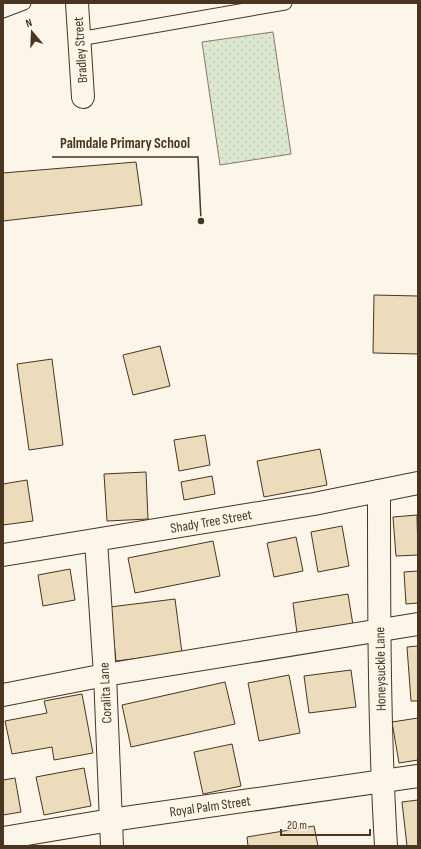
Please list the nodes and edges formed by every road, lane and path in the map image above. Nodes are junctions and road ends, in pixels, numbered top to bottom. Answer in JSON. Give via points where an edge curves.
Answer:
{"nodes":[{"id":1,"x":24,"y":3,"type":"edge"},
{"id":2,"x":76,"y":3,"type":"edge"},
{"id":3,"x":285,"y":3,"type":"edge"},
{"id":4,"x":3,"y":11,"type":"edge"},
{"id":5,"x":79,"y":39,"type":"junction"},
{"id":6,"x":82,"y":97,"type":"dead end"},
{"id":7,"x":418,"y":483,"type":"edge"},
{"id":8,"x":379,"y":491,"type":"junction"},
{"id":9,"x":96,"y":541,"type":"junction"},
{"id":10,"x":3,"y":555,"type":"edge"},
{"id":11,"x":418,"y":624,"type":"edge"},
{"id":12,"x":379,"y":630,"type":"junction"},
{"id":13,"x":105,"y":675,"type":"junction"},
{"id":14,"x":3,"y":695,"type":"edge"},
{"id":15,"x":418,"y":776,"type":"edge"},
{"id":16,"x":382,"y":782,"type":"junction"},
{"id":17,"x":111,"y":820,"type":"junction"},
{"id":18,"x":3,"y":838,"type":"edge"},
{"id":19,"x":112,"y":846,"type":"edge"},
{"id":20,"x":386,"y":846,"type":"edge"}],
"edges":[{"from":1,"to":4,"type":"lane"},
{"from":2,"to":5,"type":"street","name":"Bradley Street"},
{"from":3,"to":5,"type":"lane"},
{"from":5,"to":6,"type":"street","name":"Bradley Street"},
{"from":7,"to":8,"type":"street","name":"Shady Tree Street"},
{"from":8,"to":9,"type":"street","name":"Shady Tree Street"},
{"from":8,"to":12,"type":"street","name":"Honeysuckle Lane"},
{"from":9,"to":10,"type":"street","name":"Shady Tree Street"},
{"from":9,"to":13,"type":"street","name":"Coralita Lane"},
{"from":11,"to":12,"type":"street"},
{"from":12,"to":13,"type":"street"},
{"from":12,"to":16,"type":"street","name":"Honeysuckle Lane"},
{"from":13,"to":14,"type":"street"},
{"from":13,"to":17,"type":"street","name":"Coralita Lane"},
{"from":15,"to":16,"type":"street","name":"Royal Palm Street"},
{"from":16,"to":17,"type":"street","name":"Royal Palm Street"},
{"from":16,"to":20,"type":"street","name":"Honeysuckle Lane"},
{"from":17,"to":18,"type":"street","name":"Royal Palm Street"},
{"from":17,"to":19,"type":"street","name":"Coralita Lane"}]}
